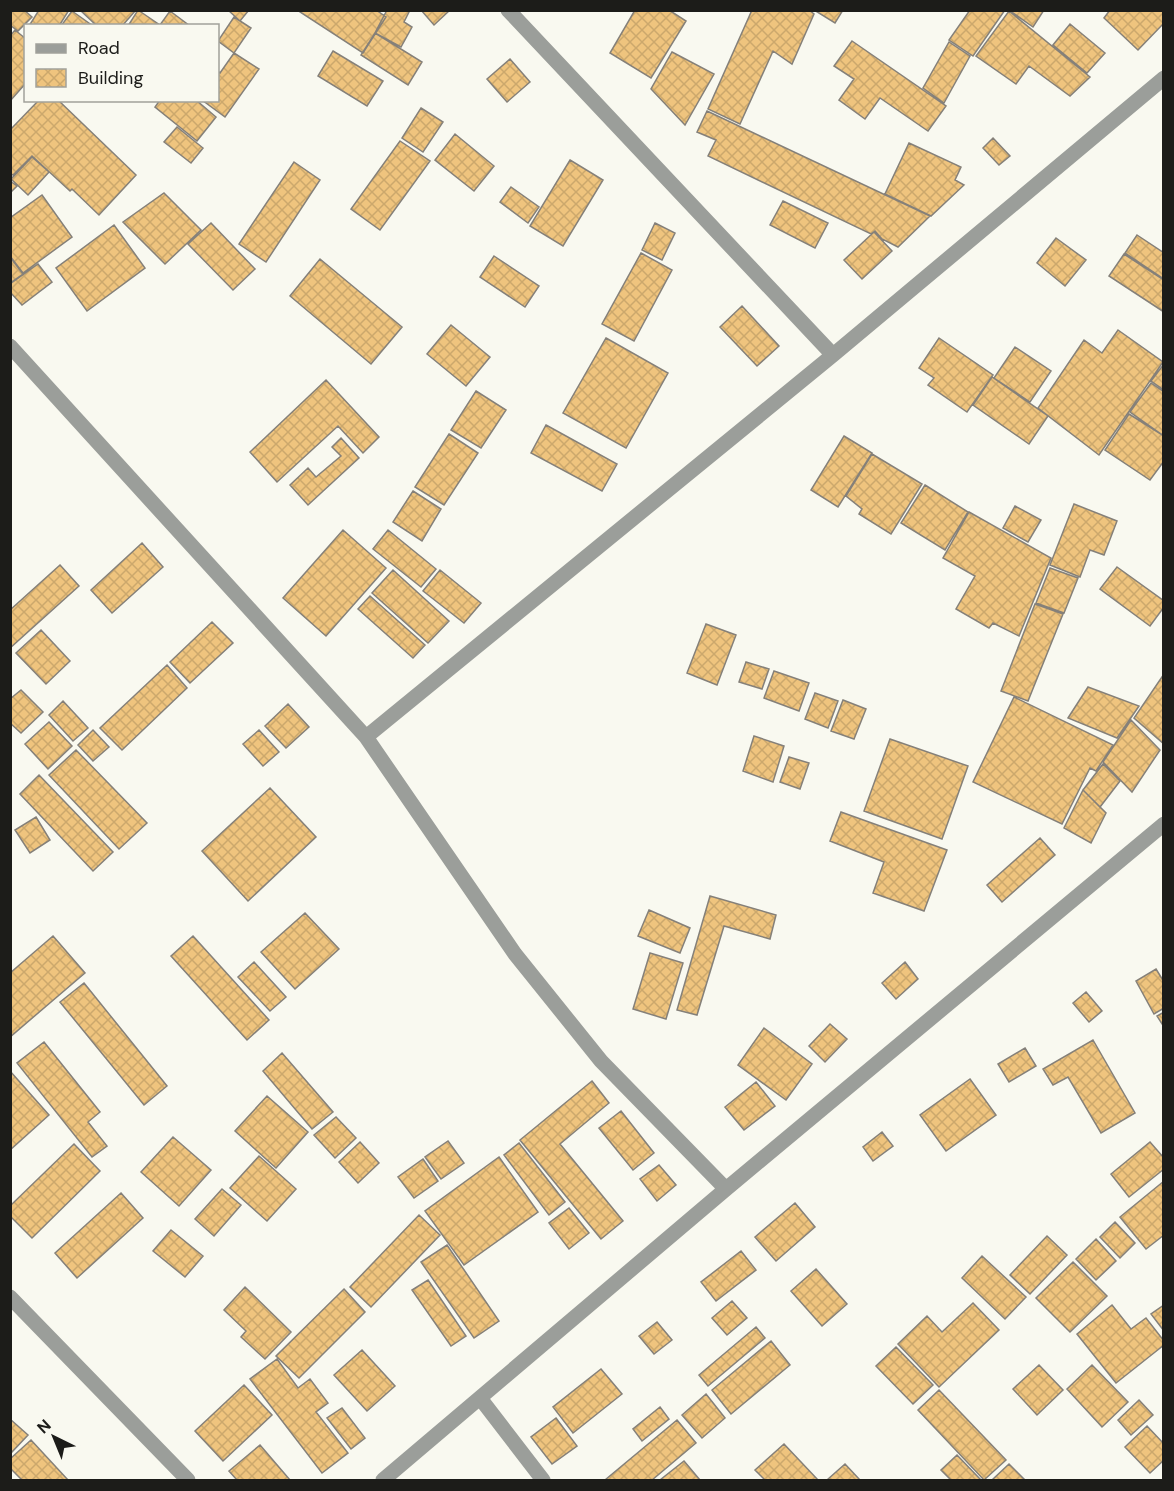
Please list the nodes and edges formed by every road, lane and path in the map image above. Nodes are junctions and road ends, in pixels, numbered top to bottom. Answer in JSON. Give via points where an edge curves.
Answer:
{"nodes":[{"id":1,"x":508,"y":10,"type":"edge"},
{"id":2,"x":1164,"y":78,"type":"edge"},
{"id":3,"x":10,"y":346,"type":"edge"},
{"id":4,"x":833,"y":355,"type":"junction"},
{"id":5,"x":366,"y":737,"type":"junction"},
{"id":6,"x":1164,"y":824,"type":"edge"},
{"id":7,"x":726,"y":1189,"type":"junction"},
{"id":8,"x":10,"y":1297,"type":"edge"},
{"id":9,"x":480,"y":1398,"type":"junction"},
{"id":10,"x":188,"y":1480,"type":"edge"},
{"id":11,"x":383,"y":1480,"type":"edge"},
{"id":12,"x":543,"y":1480,"type":"edge"}],
"edges":[{"from":1,"to":4,"type":"street"},
{"from":2,"to":4,"type":"street"},
{"from":3,"to":5,"type":"street"},
{"from":4,"to":5,"type":"street"},
{"from":5,"to":7,"type":"street","via":[[515,954],[601,1061]]},
{"from":6,"to":7,"type":"street"},
{"from":7,"to":9,"type":"street"},
{"from":8,"to":10,"type":"street"},
{"from":9,"to":11,"type":"street"},
{"from":9,"to":12,"type":"street"}]}
